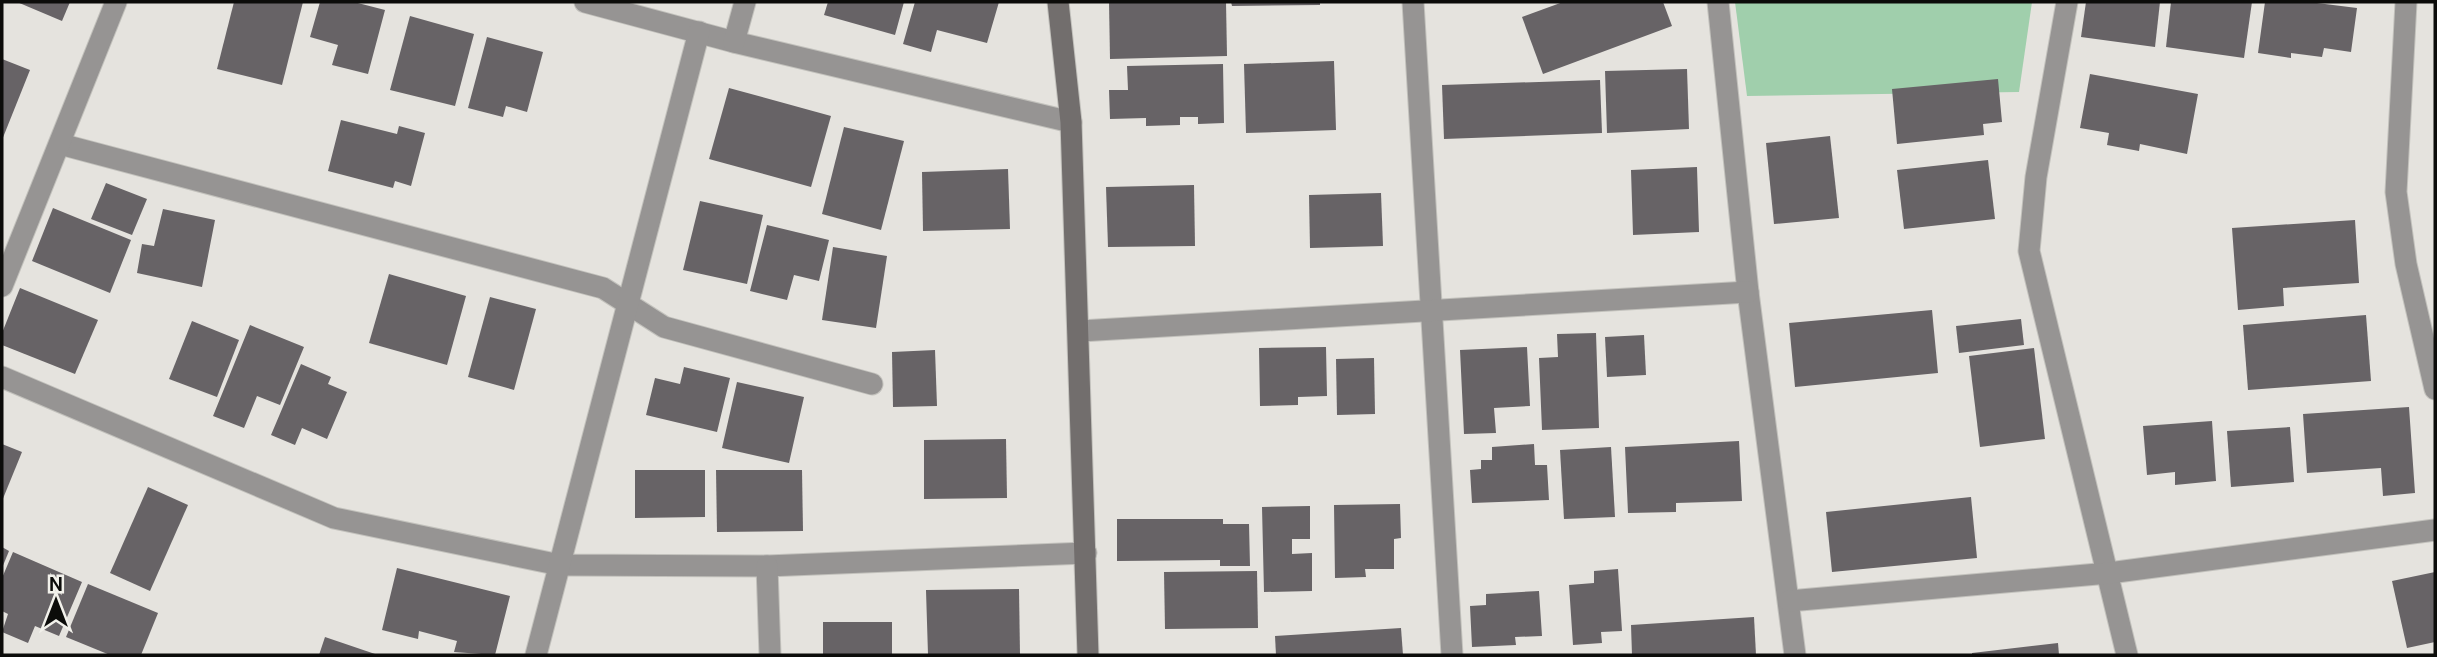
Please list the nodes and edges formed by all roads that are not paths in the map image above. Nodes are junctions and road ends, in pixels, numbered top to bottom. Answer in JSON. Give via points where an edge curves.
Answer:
{"nodes":[{"id":1,"x":116,"y":2,"type":"edge"},
{"id":2,"x":585,"y":2,"type":"edge"},
{"id":3,"x":745,"y":2,"type":"edge"},
{"id":4,"x":1059,"y":2,"type":"edge"},
{"id":5,"x":1413,"y":2,"type":"edge"},
{"id":6,"x":1718,"y":2,"type":"edge"},
{"id":7,"x":2067,"y":2,"type":"edge"},
{"id":8,"x":2406,"y":2,"type":"edge"},
{"id":9,"x":699,"y":32,"type":"junction"},
{"id":10,"x":734,"y":42,"type":"junction"},
{"id":11,"x":1071,"y":122,"type":"junction"},
{"id":12,"x":60,"y":144,"type":"junction"},
{"id":13,"x":2,"y":286,"type":"edge"},
{"id":14,"x":1748,"y":292,"type":"junction"},
{"id":15,"x":626,"y":303,"type":"junction"},
{"id":16,"x":1429,"y":312,"type":"junction"},
{"id":17,"x":1080,"y":331,"type":"junction"},
{"id":18,"x":2,"y":377,"type":"edge"},
{"id":19,"x":872,"y":384,"type":"dead end"},
{"id":20,"x":2435,"y":389,"type":"edge"},
{"id":21,"x":2435,"y":530,"type":"edge"},
{"id":22,"x":1086,"y":553,"type":"junction"},
{"id":23,"x":559,"y":565,"type":"junction"},
{"id":24,"x":767,"y":566,"type":"junction"},
{"id":25,"x":2109,"y":573,"type":"junction"},
{"id":26,"x":1789,"y":601,"type":"junction"},
{"id":27,"x":536,"y":655,"type":"edge"},
{"id":28,"x":770,"y":655,"type":"edge"},
{"id":29,"x":1088,"y":655,"type":"edge"},
{"id":30,"x":1452,"y":655,"type":"edge"},
{"id":31,"x":1795,"y":655,"type":"edge"},
{"id":32,"x":2127,"y":655,"type":"edge"}],
"edges":[{"from":1,"to":12,"type":"street"},
{"from":2,"to":9,"type":"street"},
{"from":3,"to":10,"type":"street"},
{"from":4,"to":11,"type":"street"},
{"from":5,"to":16,"type":"street"},
{"from":6,"to":14,"type":"street"},
{"from":7,"to":25,"type":"street","via":[[2036,177],[2029,251]]},
{"from":8,"to":20,"type":"street","via":[[2396,192],[2406,264]]},
{"from":9,"to":10,"type":"street"},
{"from":9,"to":15,"type":"street"},
{"from":10,"to":11,"type":"street"},
{"from":11,"to":17,"type":"street"},
{"from":12,"to":13,"type":"street"},
{"from":12,"to":15,"type":"street","via":[[603,288]]},
{"from":14,"to":16,"type":"street"},
{"from":14,"to":26,"type":"street"},
{"from":15,"to":19,"type":"street","via":[[664,327]]},
{"from":15,"to":23,"type":"street"},
{"from":16,"to":17,"type":"street"},
{"from":16,"to":30,"type":"street"},
{"from":17,"to":22,"type":"street"},
{"from":18,"to":23,"type":"street","via":[[334,518]]},
{"from":21,"to":25,"type":"street"},
{"from":22,"to":24,"type":"street"},
{"from":22,"to":29,"type":"street"},
{"from":23,"to":24,"type":"street"},
{"from":23,"to":27,"type":"street"},
{"from":24,"to":28,"type":"street"},
{"from":25,"to":26,"type":"street"},
{"from":25,"to":32,"type":"street"},
{"from":26,"to":31,"type":"street"}]}
